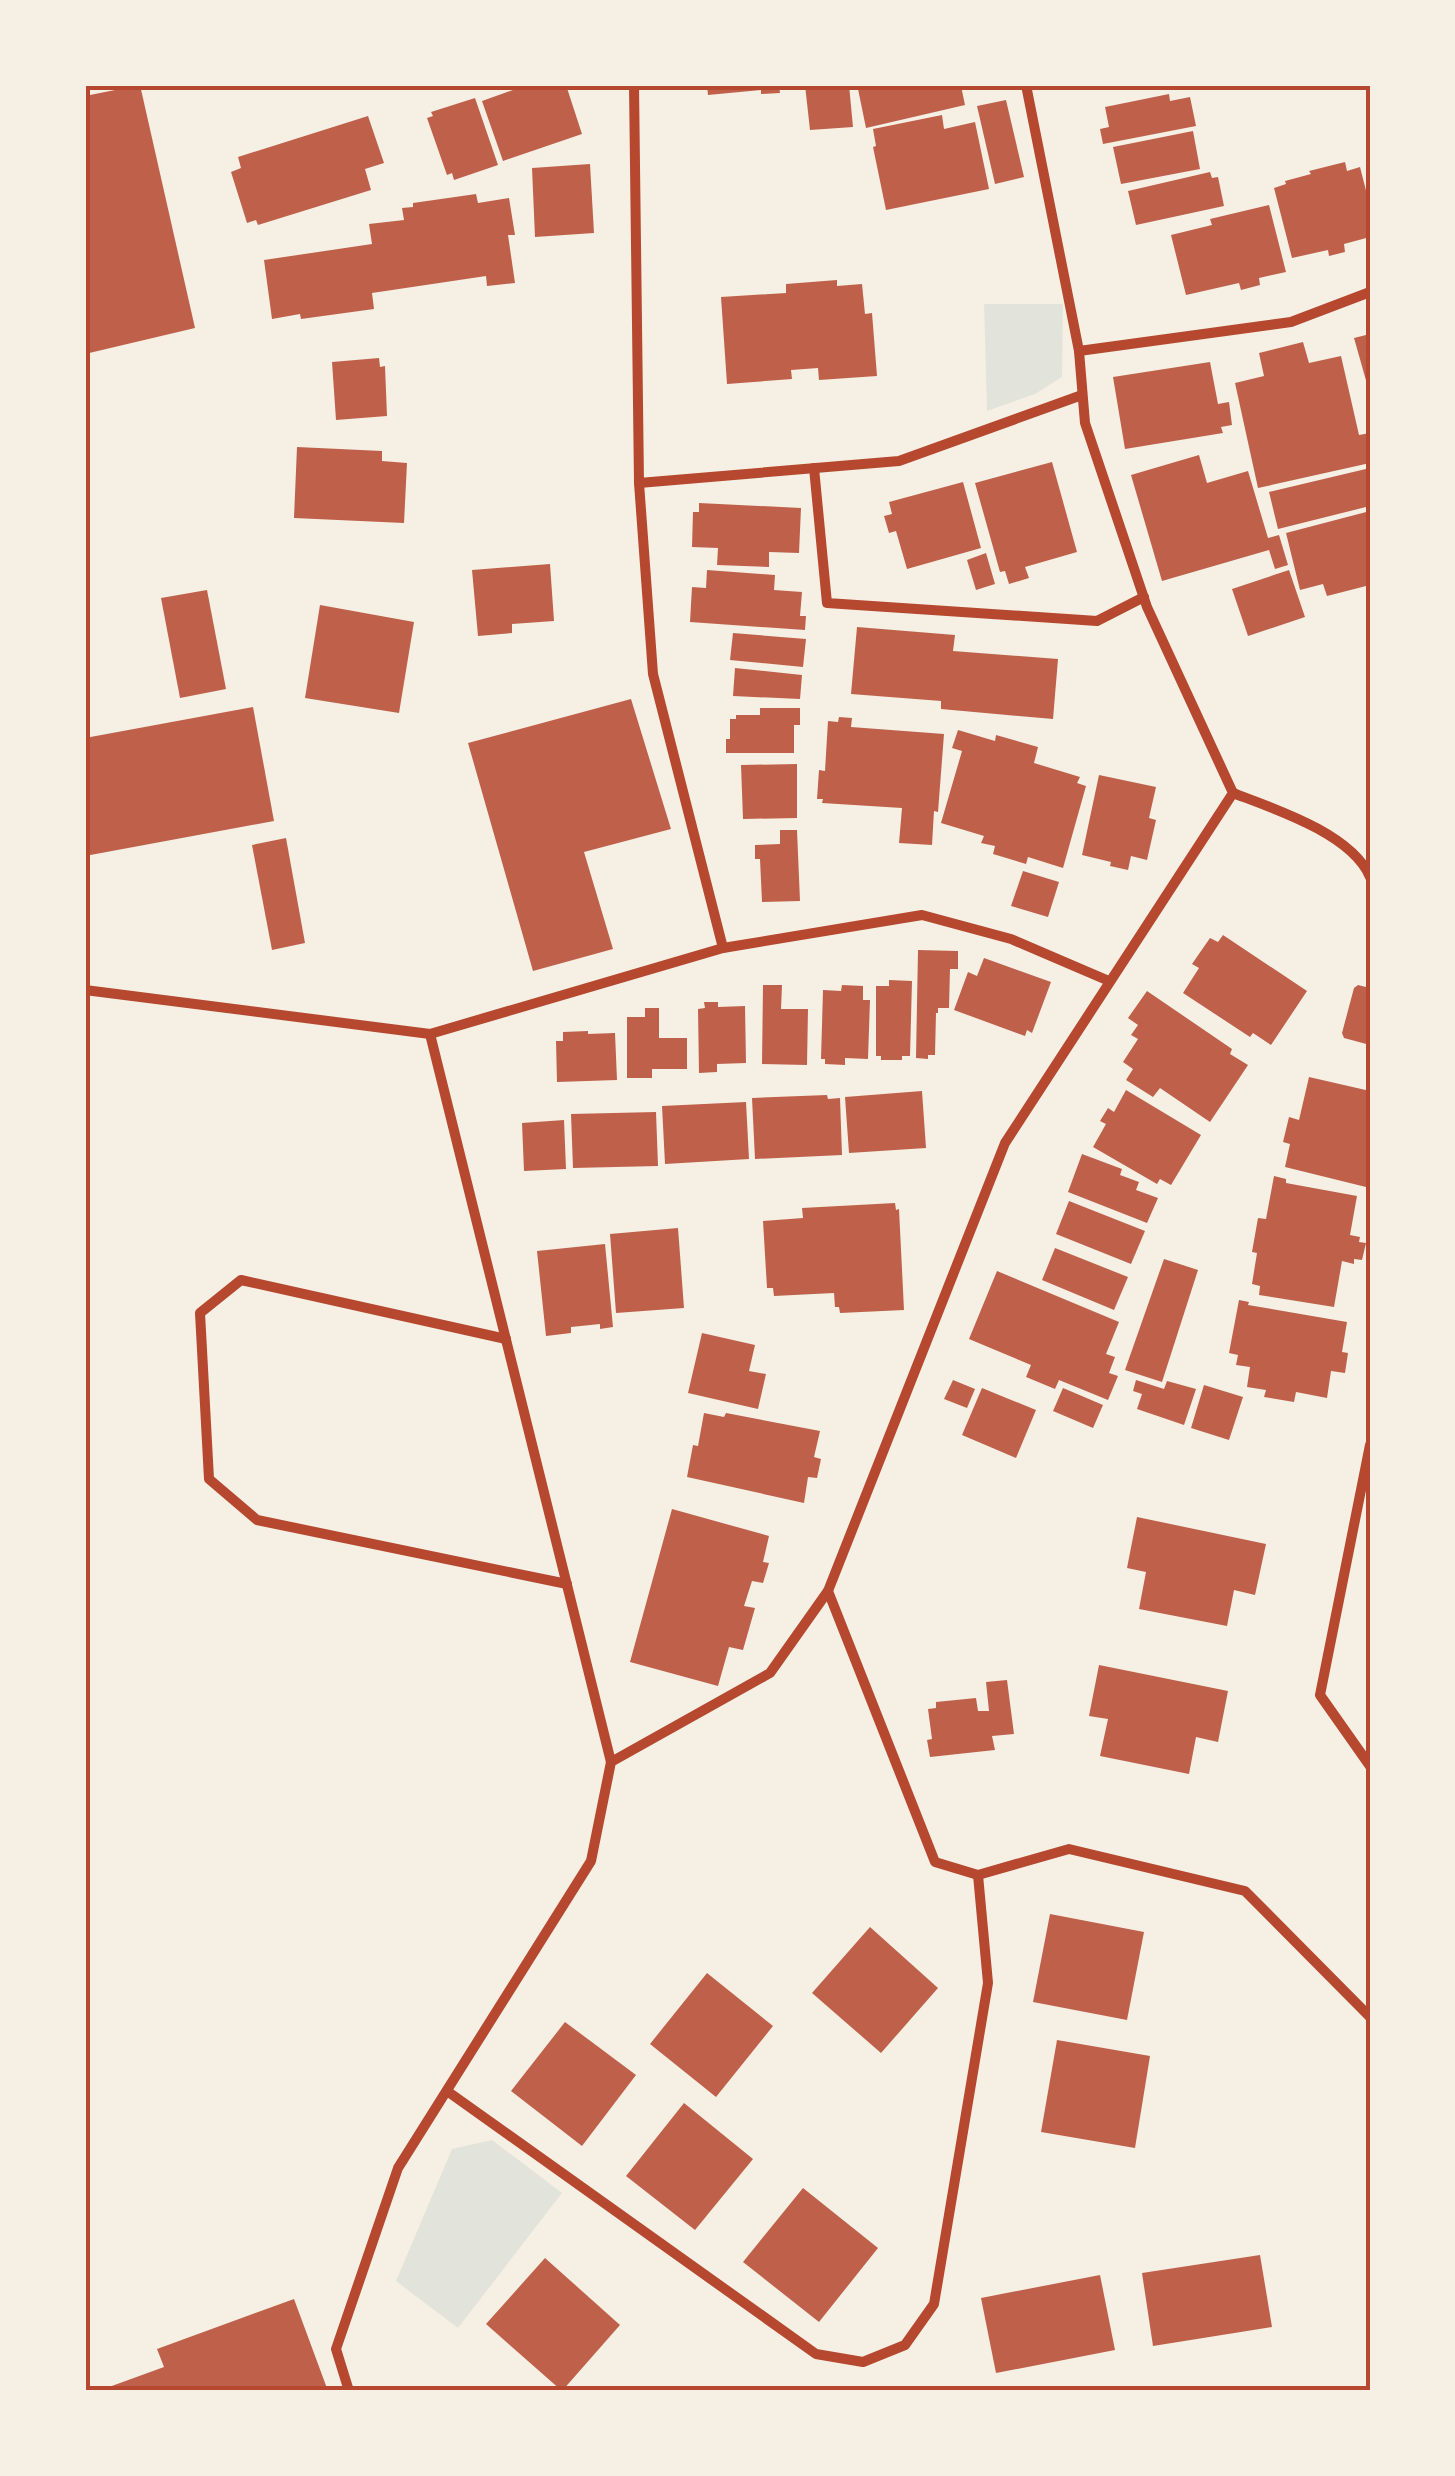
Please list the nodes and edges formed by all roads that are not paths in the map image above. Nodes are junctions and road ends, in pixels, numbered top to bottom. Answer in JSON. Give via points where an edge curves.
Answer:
{"nodes":[{"id":1,"x":634,"y":85,"type":"edge"},
{"id":2,"x":1026,"y":85,"type":"edge"},
{"id":3,"x":1370,"y":292,"type":"edge"},
{"id":4,"x":1079,"y":351,"type":"junction"},
{"id":5,"x":1082,"y":395,"type":"junction"},
{"id":6,"x":814,"y":468,"type":"junction"},
{"id":7,"x":638,"y":484,"type":"junction"},
{"id":8,"x":1144,"y":597,"type":"junction"},
{"id":9,"x":1233,"y":793,"type":"junction"},
{"id":10,"x":1370,"y":878,"type":"edge"},
{"id":11,"x":723,"y":948,"type":"junction"},
{"id":12,"x":1109,"y":981,"type":"junction"},
{"id":13,"x":85,"y":990,"type":"edge"},
{"id":14,"x":430,"y":1034,"type":"junction"},
{"id":15,"x":506,"y":1338,"type":"junction"},
{"id":16,"x":1370,"y":1445,"type":"edge"},
{"id":17,"x":567,"y":1584,"type":"junction"},
{"id":18,"x":828,"y":1591,"type":"junction"},
{"id":19,"x":610,"y":1762,"type":"junction"},
{"id":20,"x":1370,"y":1766,"type":"edge"},
{"id":21,"x":978,"y":1874,"type":"junction"},
{"id":22,"x":1370,"y":2016,"type":"edge"},
{"id":23,"x":447,"y":2092,"type":"junction"},
{"id":24,"x":349,"y":2391,"type":"edge"}],
"edges":[{"from":1,"to":7,"type":"street"},
{"from":2,"to":4,"type":"street"},
{"from":3,"to":4,"type":"street","via":[[1291,322]]},
{"from":4,"to":5,"type":"street"},
{"from":5,"to":6,"type":"street","via":[[898,461]]},
{"from":5,"to":8,"type":"street","via":[[1085,424]]},
{"from":6,"to":7,"type":"street"},
{"from":6,"to":8,"type":"street","via":[[827,603],[1097,620]]},
{"from":7,"to":11,"type":"street","via":[[653,674]]},
{"from":8,"to":9,"type":"street"},
{"from":9,"to":10,"type":"street","via":[[1303,820],[1363,861]]},
{"from":9,"to":12,"type":"street"},
{"from":11,"to":12,"type":"street","via":[[922,914],[1011,939]]},
{"from":11,"to":14,"type":"street"},
{"from":12,"to":18,"type":"street","via":[[1005,1143]]},
{"from":13,"to":14,"type":"street"},
{"from":14,"to":15,"type":"street"},
{"from":15,"to":17,"type":"street"},
{"from":15,"to":17,"type":"street","via":[[241,1280],[200,1314],[210,1479],[257,1520]]},
{"from":16,"to":20,"type":"street","via":[[1320,1695]]},
{"from":17,"to":19,"type":"street"},
{"from":18,"to":19,"type":"street","via":[[770,1673]]},
{"from":18,"to":21,"type":"street","via":[[935,1862]]},
{"from":19,"to":23,"type":"street","via":[[590,1861]]},
{"from":21,"to":22,"type":"street","via":[[1069,1848],[1245,1891]]},
{"from":21,"to":23,"type":"street","via":[[988,1983],[934,2304],[905,2345],[863,2362],[816,2354]]},
{"from":23,"to":24,"type":"street","via":[[398,2168],[336,2349]]}]}
